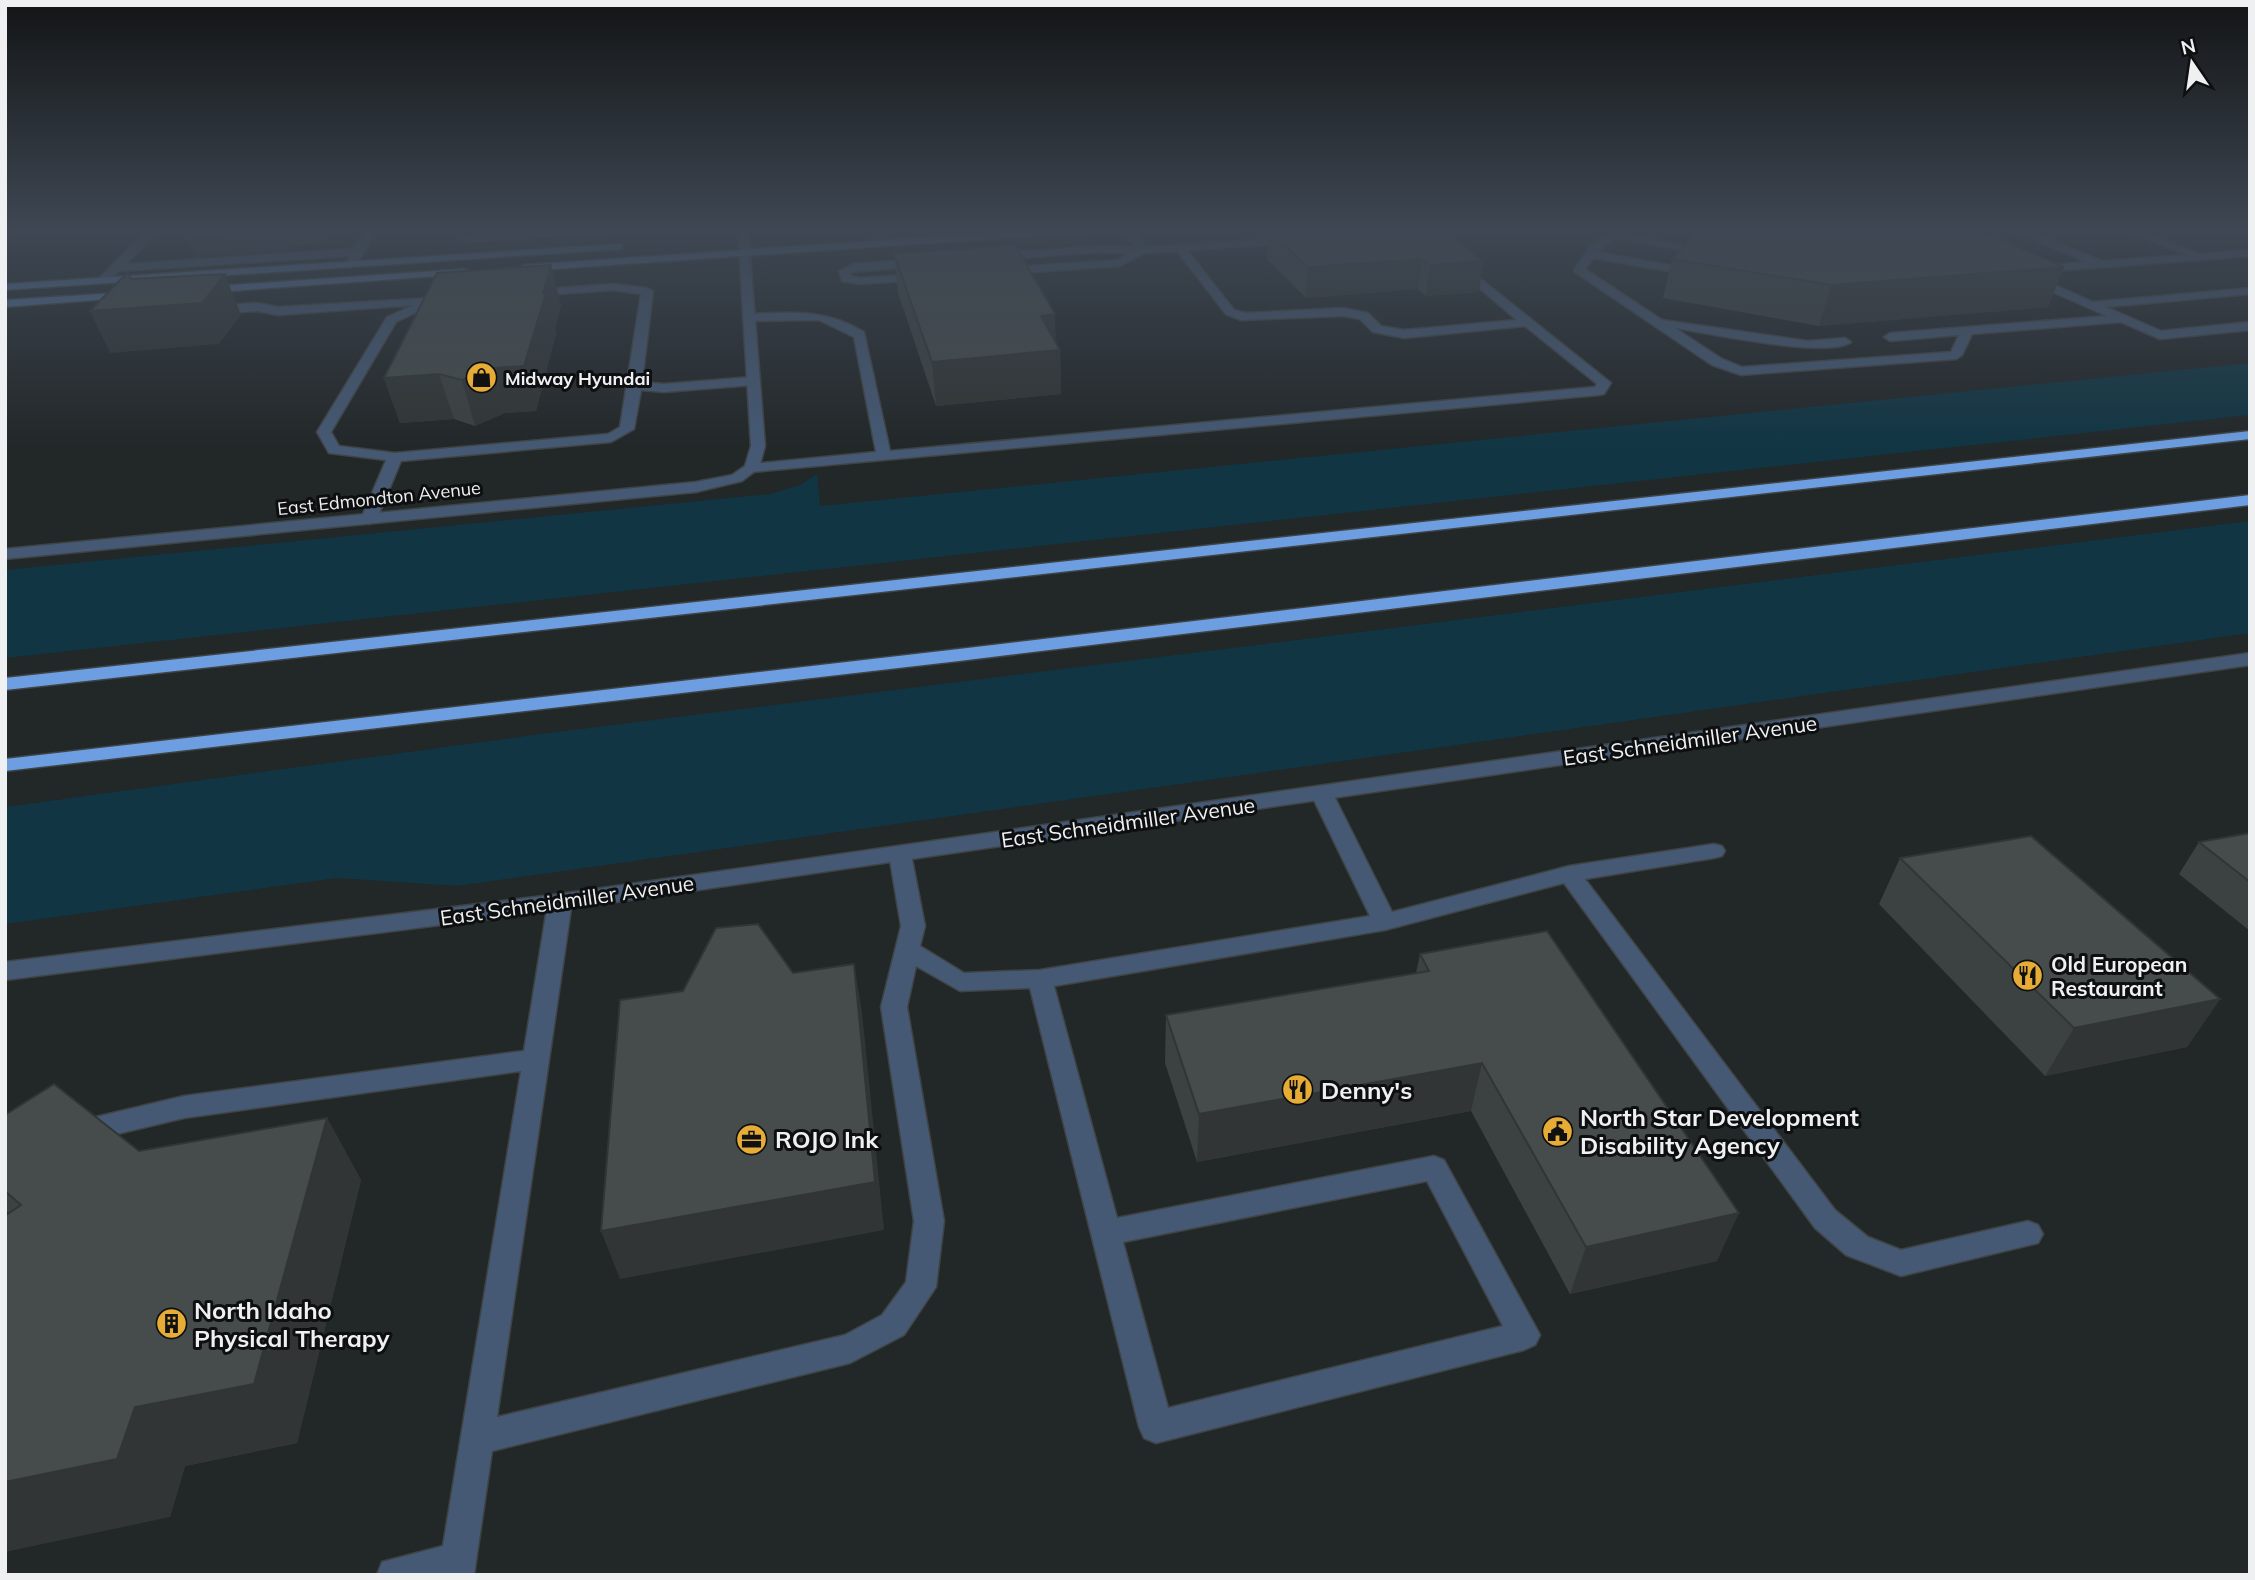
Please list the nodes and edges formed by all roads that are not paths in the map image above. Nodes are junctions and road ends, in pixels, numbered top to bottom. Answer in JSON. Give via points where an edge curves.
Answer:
{"nodes":[{"id":1,"x":23,"y":303,"type":"edge"},
{"id":2,"x":385,"y":303,"type":"edge"},
{"id":3,"x":426,"y":303,"type":"edge"},
{"id":4,"x":645,"y":303,"type":"edge"},
{"id":5,"x":748,"y":303,"type":"edge"},
{"id":6,"x":1223,"y":303,"type":"edge"},
{"id":7,"x":1505,"y":303,"type":"edge"},
{"id":8,"x":1628,"y":303,"type":"edge"},
{"id":9,"x":2087,"y":303,"type":"edge"},
{"id":10,"x":2118,"y":303,"type":"edge"},
{"id":11,"x":5,"y":304,"type":"edge"},
{"id":12,"x":2092,"y":305,"type":"junction"},
{"id":13,"x":191,"y":311,"type":"edge"},
{"id":14,"x":749,"y":317,"type":"junction"},
{"id":15,"x":2122,"y":318,"type":"junction"},
{"id":16,"x":1529,"y":322,"type":"junction"},
{"id":17,"x":1657,"y":322,"type":"junction"},
{"id":18,"x":2250,"y":326,"type":"edge"},
{"id":19,"x":1967,"y":331,"type":"junction"},
{"id":20,"x":1891,"y":337,"type":"dead end"},
{"id":21,"x":1845,"y":342,"type":"dead end"},
{"id":22,"x":753,"y":381,"type":"junction"},
{"id":23,"x":635,"y":385,"type":"junction"},
{"id":24,"x":2250,"y":435,"type":"edge"},
{"id":25,"x":884,"y":455,"type":"junction"},
{"id":26,"x":395,"y":457,"type":"junction"},
{"id":27,"x":752,"y":468,"type":"junction"},
{"id":28,"x":2250,"y":500,"type":"edge"},
{"id":29,"x":369,"y":519,"type":"junction"},
{"id":30,"x":5,"y":554,"type":"edge"},
{"id":31,"x":2250,"y":659,"type":"edge"},
{"id":32,"x":5,"y":684,"type":"edge"},
{"id":33,"x":300,"y":729,"type":"junction"},
{"id":34,"x":5,"y":765,"type":"edge"},
{"id":35,"x":5,"y":772,"type":"edge"},
{"id":36,"x":1322,"y":794,"type":"junction"},
{"id":37,"x":1714,"y":851,"type":"dead end"},
{"id":38,"x":900,"y":854,"type":"junction"},
{"id":39,"x":1569,"y":874,"type":"junction"},
{"id":40,"x":560,"y":902,"type":"junction"},
{"id":41,"x":1385,"y":922,"type":"junction"},
{"id":42,"x":909,"y":950,"type":"junction"},
{"id":43,"x":5,"y":971,"type":"edge"},
{"id":44,"x":1040,"y":979,"type":"junction"},
{"id":45,"x":536,"y":1059,"type":"junction"},
{"id":46,"x":54,"y":1141,"type":"edge"},
{"id":47,"x":1105,"y":1233,"type":"junction"},
{"id":48,"x":2028,"y":1234,"type":"dead end"},
{"id":49,"x":478,"y":1438,"type":"junction"},
{"id":50,"x":458,"y":1567,"type":"edge"},
{"id":51,"x":395,"y":1575,"type":"edge"}],
"edges":[{"from":1,"to":11,"type":"street"},
{"from":2,"to":13,"type":"street","via":[[278,311],[257,307]]},
{"from":3,"to":26,"type":"street","via":[[391,320],[324,432],[334,450]]},
{"from":4,"to":23,"type":"street"},
{"from":5,"to":14,"type":"street"},
{"from":6,"to":16,"type":"street","via":[[1230,312],[1245,317],[1343,312],[1364,316],[1377,329],[1404,334]]},
{"from":7,"to":16,"type":"street"},
{"from":8,"to":17,"type":"street"},
{"from":9,"to":12,"type":"street"},
{"from":10,"to":12,"type":"street"},
{"from":12,"to":15,"type":"street"},
{"from":14,"to":22,"type":"street"},
{"from":14,"to":25,"type":"street","via":[[833,318],[860,335]]},
{"from":15,"to":18,"type":"street","via":[[2160,335]]},
{"from":15,"to":19,"type":"street"},
{"from":16,"to":25,"type":"street","name":"East Edmondton Avenue","via":[[1604,383],[1599,391]]},
{"from":17,"to":19,"type":"street","via":[[1717,362],[1741,371],[1956,355]]},
{"from":17,"to":21,"type":"street","via":[[1808,345]]},
{"from":19,"to":20,"type":"street"},
{"from":22,"to":23,"type":"street","via":[[664,388]]},
{"from":22,"to":27,"type":"street","via":[[758,446]]},
{"from":23,"to":26,"type":"street","via":[[627,429],[611,438]]},
{"from":24,"to":32,"type":"highway"},
{"from":25,"to":27,"type":"street","name":"East Edmondton Avenue"},
{"from":26,"to":29,"type":"street"},
{"from":27,"to":29,"type":"street","name":"East Edmondton Avenue","via":[[737,478],[696,487]]},
{"from":28,"to":33,"type":"highway"},
{"from":29,"to":30,"type":"street","name":"East Edmondton Avenue"},
{"from":31,"to":36,"type":"street","name":"East Schneidmiller Avenue"},
{"from":33,"to":34,"type":"highway"},
{"from":33,"to":35,"type":"highway"},
{"from":36,"to":38,"type":"street","name":"East Schneidmiller Avenue"},
{"from":36,"to":41,"type":"street"},
{"from":37,"to":39,"type":"street"},
{"from":38,"to":40,"type":"street","name":"East Schneidmiller Avenue"},
{"from":38,"to":42,"type":"street","via":[[913,926]]},
{"from":39,"to":41,"type":"street"},
{"from":39,"to":48,"type":"street","via":[[1825,1219],[1857,1246],[1901,1263]]},
{"from":40,"to":43,"type":"street","name":"East Schneidmiller Avenue"},
{"from":40,"to":45,"type":"street"},
{"from":41,"to":44,"type":"street"},
{"from":42,"to":44,"type":"street","via":[[960,982]]},
{"from":42,"to":49,"type":"street","via":[[894,1007],[929,1221],[921,1287],[894,1325],[850,1348]]},
{"from":44,"to":47,"type":"street"},
{"from":45,"to":46,"type":"street","via":[[184,1107]]},
{"from":45,"to":49,"type":"street"},
{"from":47,"to":47,"type":"street","via":[[1156,1427],[1524,1335],[1434,1168]]},
{"from":49,"to":50,"type":"street"},
{"from":50,"to":51,"type":"street"}]}
